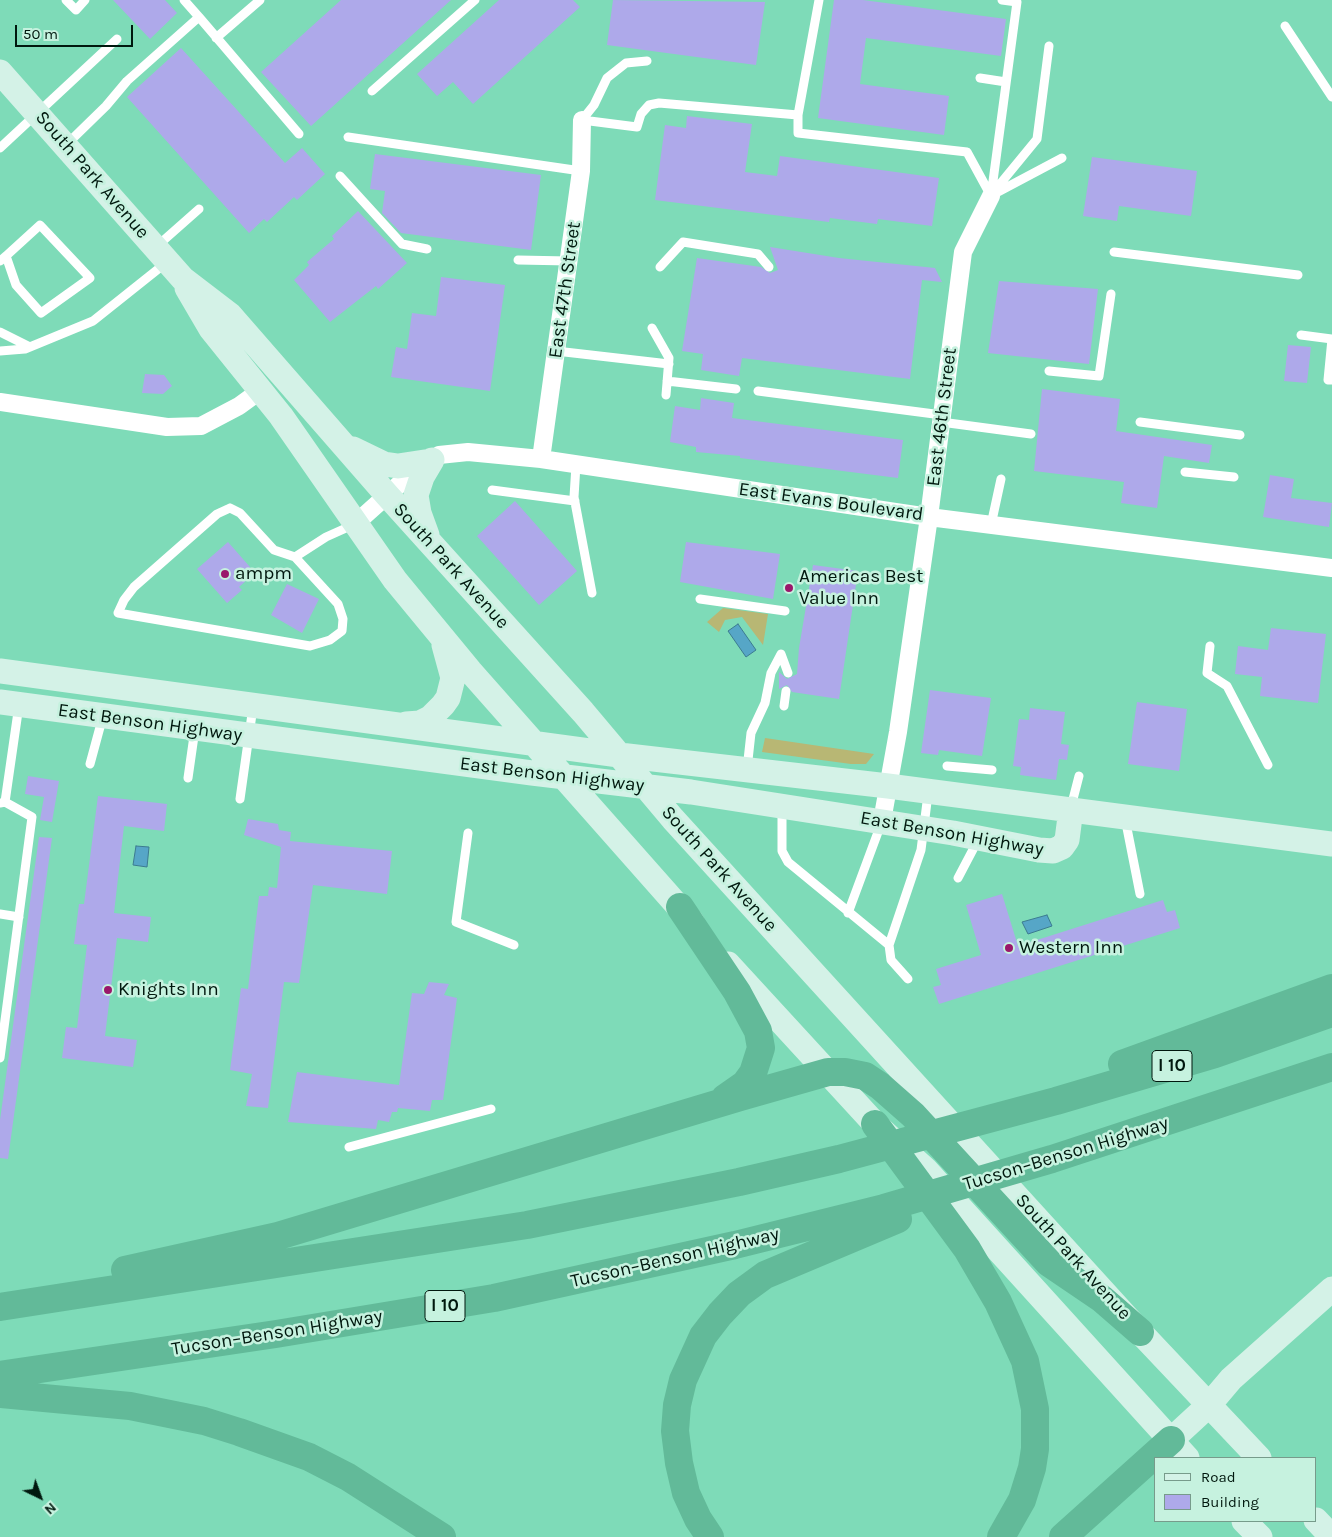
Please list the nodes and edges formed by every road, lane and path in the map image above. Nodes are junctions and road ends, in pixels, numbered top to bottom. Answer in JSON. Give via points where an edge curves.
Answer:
{"nodes":[{"id":1,"x":66,"y":0,"type":"edge"},
{"id":2,"x":85,"y":0,"type":"edge"},
{"id":3,"x":184,"y":0,"type":"edge"},
{"id":4,"x":260,"y":0,"type":"edge"},
{"id":5,"x":475,"y":0,"type":"edge"},
{"id":6,"x":820,"y":0,"type":"edge"},
{"id":7,"x":1002,"y":0,"type":"edge"},
{"id":8,"x":199,"y":17,"type":"junction"},
{"id":9,"x":1285,"y":26,"type":"dead end"},
{"id":10,"x":216,"y":38,"type":"junction"},
{"id":11,"x":117,"y":39,"type":"dead end"},
{"id":12,"x":1049,"y":46,"type":"dead end"},
{"id":13,"x":647,"y":61,"type":"dead end"},
{"id":14,"x":0,"y":72,"type":"edge"},
{"id":15,"x":980,"y":78,"type":"dead end"},
{"id":16,"x":1006,"y":82,"type":"junction"},
{"id":17,"x":372,"y":92,"type":"dead end"},
{"id":18,"x":1332,"y":97,"type":"edge"},
{"id":19,"x":37,"y":114,"type":"junction"},
{"id":20,"x":798,"y":115,"type":"junction"},
{"id":21,"x":582,"y":120,"type":"junction"},
{"id":22,"x":299,"y":134,"type":"dead end"},
{"id":23,"x":348,"y":137,"type":"dead end"},
{"id":24,"x":66,"y":145,"type":"junction"},
{"id":25,"x":0,"y":148,"type":"edge"},
{"id":26,"x":1062,"y":158,"type":"dead end"},
{"id":27,"x":581,"y":171,"type":"junction"},
{"id":28,"x":340,"y":176,"type":"dead end"},
{"id":29,"x":991,"y":196,"type":"junction"},
{"id":30,"x":199,"y":209,"type":"dead end"},
{"id":31,"x":427,"y":249,"type":"dead end"},
{"id":32,"x":1114,"y":252,"type":"dead end"},
{"id":33,"x":3,"y":258,"type":"edge"},
{"id":34,"x":518,"y":260,"type":"dead end"},
{"id":35,"x":569,"y":261,"type":"junction"},
{"id":36,"x":168,"y":263,"type":"junction"},
{"id":37,"x":660,"y":267,"type":"dead end"},
{"id":38,"x":769,"y":267,"type":"dead end"},
{"id":39,"x":1298,"y":275,"type":"dead end"},
{"id":40,"x":1111,"y":294,"type":"dead end"},
{"id":41,"x":652,"y":328,"type":"dead end"},
{"id":42,"x":0,"y":332,"type":"edge"},
{"id":43,"x":1301,"y":335,"type":"dead end"},
{"id":44,"x":30,"y":346,"type":"junction"},
{"id":45,"x":0,"y":351,"type":"edge"},
{"id":46,"x":556,"y":351,"type":"junction"},
{"id":47,"x":669,"y":361,"type":"junction"},
{"id":48,"x":1049,"y":371,"type":"dead end"},
{"id":49,"x":1332,"y":380,"type":"edge"},
{"id":50,"x":667,"y":381,"type":"junction"},
{"id":51,"x":736,"y":389,"type":"dead end"},
{"id":52,"x":262,"y":390,"type":"junction"},
{"id":53,"x":758,"y":391,"type":"dead end"},
{"id":54,"x":666,"y":395,"type":"dead end"},
{"id":55,"x":0,"y":402,"type":"edge"},
{"id":56,"x":942,"y":418,"type":"junction"},
{"id":57,"x":1140,"y":422,"type":"dead end"},
{"id":58,"x":1031,"y":434,"type":"dead end"},
{"id":59,"x":1240,"y":435,"type":"dead end"},
{"id":60,"x":337,"y":439,"type":"junction"},
{"id":61,"x":541,"y":459,"type":"junction"},
{"id":62,"x":432,"y":460,"type":"junction"},
{"id":63,"x":576,"y":464,"type":"junction"},
{"id":64,"x":1185,"y":472,"type":"dead end"},
{"id":65,"x":1234,"y":477,"type":"dead end"},
{"id":66,"x":1000,"y":479,"type":"dead end"},
{"id":67,"x":492,"y":490,"type":"dead end"},
{"id":68,"x":387,"y":495,"type":"junction"},
{"id":69,"x":575,"y":501,"type":"junction"},
{"id":70,"x":930,"y":517,"type":"junction"},
{"id":71,"x":355,"y":524,"type":"junction"},
{"id":72,"x":991,"y":525,"type":"junction"},
{"id":73,"x":429,"y":542,"type":"junction"},
{"id":74,"x":295,"y":557,"type":"junction"},
{"id":75,"x":1332,"y":565,"type":"edge"},
{"id":76,"x":592,"y":594,"type":"dead end"},
{"id":77,"x":700,"y":599,"type":"dead end"},
{"id":78,"x":786,"y":611,"type":"dead end"},
{"id":79,"x":435,"y":629,"type":"junction"},
{"id":80,"x":1210,"y":646,"type":"dead end"},
{"id":81,"x":0,"y":671,"type":"edge"},
{"id":82,"x":788,"y":673,"type":"dead end"},
{"id":83,"x":786,"y":691,"type":"dead end"},
{"id":84,"x":10,"y":704,"type":"edge"},
{"id":85,"x":254,"y":704,"type":"junction"},
{"id":86,"x":784,"y":706,"type":"dead end"},
{"id":87,"x":103,"y":716,"type":"junction"},
{"id":88,"x":395,"y":724,"type":"junction"},
{"id":89,"x":195,"y":729,"type":"junction"},
{"id":90,"x":248,"y":736,"type":"junction"},
{"id":91,"x":533,"y":742,"type":"junction"},
{"id":92,"x":619,"y":755,"type":"junction"},
{"id":93,"x":90,"y":764,"type":"dead end"},
{"id":94,"x":947,"y":766,"type":"dead end"},
{"id":95,"x":1268,"y":766,"type":"dead end"},
{"id":96,"x":747,"y":770,"type":"junction"},
{"id":97,"x":992,"y":770,"type":"dead end"},
{"id":98,"x":1079,"y":776,"type":"dead end"},
{"id":99,"x":564,"y":777,"type":"junction"},
{"id":100,"x":188,"y":778,"type":"dead end"},
{"id":101,"x":645,"y":786,"type":"junction"},
{"id":102,"x":888,"y":786,"type":"junction"},
{"id":103,"x":928,"y":791,"type":"junction"},
{"id":104,"x":240,"y":799,"type":"dead end"},
{"id":105,"x":2,"y":802,"type":"edge"},
{"id":106,"x":782,"y":806,"type":"junction"},
{"id":107,"x":1071,"y":809,"type":"junction"},
{"id":108,"x":1125,"y":817,"type":"junction"},
{"id":109,"x":882,"y":821,"type":"junction"},
{"id":110,"x":924,"y":828,"type":"junction"},
{"id":111,"x":468,"y":833,"type":"dead end"},
{"id":112,"x":979,"y":838,"type":"junction"},
{"id":113,"x":1332,"y":844,"type":"edge"},
{"id":114,"x":958,"y":878,"type":"dead end"},
{"id":115,"x":1140,"y":894,"type":"dead end"},
{"id":116,"x":680,"y":907,"type":"junction"},
{"id":117,"x":848,"y":913,"type":"junction"},
{"id":118,"x":0,"y":914,"type":"edge"},
{"id":119,"x":19,"y":917,"type":"junction"},
{"id":120,"x":514,"y":945,"type":"dead end"},
{"id":121,"x":889,"y":945,"type":"junction"},
{"id":122,"x":908,"y":979,"type":"dead end"},
{"id":123,"x":1332,"y":988,"type":"edge"},
{"id":124,"x":1332,"y":1013,"type":"edge"},
{"id":125,"x":0,"y":1058,"type":"edge"},
{"id":126,"x":1332,"y":1067,"type":"edge"},
{"id":127,"x":828,"y":1072,"type":"junction"},
{"id":128,"x":700,"y":1109,"type":"junction"},
{"id":129,"x":491,"y":1110,"type":"dead end"},
{"id":130,"x":1009,"y":1111,"type":"junction"},
{"id":131,"x":875,"y":1124,"type":"junction"},
{"id":132,"x":349,"y":1147,"type":"dead end"},
{"id":133,"x":885,"y":1216,"type":"junction"},
{"id":134,"x":1332,"y":1289,"type":"edge"},
{"id":135,"x":0,"y":1298,"type":"edge"},
{"id":136,"x":0,"y":1307,"type":"edge"},
{"id":137,"x":1140,"y":1332,"type":"junction"},
{"id":138,"x":0,"y":1375,"type":"edge"},
{"id":139,"x":0,"y":1394,"type":"edge"},
{"id":140,"x":1209,"y":1405,"type":"junction"},
{"id":141,"x":1179,"y":1449,"type":"edge"},
{"id":142,"x":1169,"y":1457,"type":"edge"},
{"id":143,"x":1257,"y":1457,"type":"edge"},
{"id":144,"x":1154,"y":1468,"type":"edge"},
{"id":145,"x":1317,"y":1521,"type":"edge"},
{"id":146,"x":1245,"y":1522,"type":"edge"},
{"id":147,"x":442,"y":1537,"type":"edge"},
{"id":148,"x":710,"y":1537,"type":"edge"},
{"id":149,"x":1001,"y":1537,"type":"edge"},
{"id":150,"x":1064,"y":1537,"type":"edge"},
{"id":151,"x":1260,"y":1537,"type":"edge"},
{"id":152,"x":1332,"y":1537,"type":"edge"}],
"edges":[{"from":1,"to":2,"type":"lane","via":[[76,10]]},
{"from":3,"to":8,"type":"lane"},
{"from":4,"to":10,"type":"lane"},
{"from":5,"to":17,"type":"lane"},
{"from":6,"to":20,"type":"lane"},
{"from":7,"to":16,"type":"lane","via":[[1017,2]]},
{"from":8,"to":10,"type":"lane"},
{"from":8,"to":24,"type":"lane","via":[[127,81]]},
{"from":9,"to":18,"type":"lane"},
{"from":10,"to":22,"type":"lane"},
{"from":11,"to":19,"type":"lane"},
{"from":12,"to":29,"type":"lane","via":[[1036,139]]},
{"from":13,"to":21,"type":"lane","via":[[626,63],[607,78],[594,105]]},
{"from":14,"to":19,"type":"main road","name":"South Park Avenue"},
{"from":15,"to":16,"type":"lane"},
{"from":16,"to":29,"type":"lane"},
{"from":19,"to":24,"type":"main road","name":"South Park Avenue"},
{"from":19,"to":25,"type":"lane"},
{"from":20,"to":21,"type":"lane","via":[[659,103],[649,105],[636,127]]},
{"from":20,"to":29,"type":"lane","via":[[798,133],[967,152]]},
{"from":21,"to":27,"type":"street","name":"East 47th Street"},
{"from":23,"to":27,"type":"lane"},
{"from":24,"to":36,"type":"main road","name":"South Park Avenue"},
{"from":26,"to":29,"type":"lane"},
{"from":27,"to":35,"type":"street","name":"East 47th Street"},
{"from":28,"to":31,"type":"lane","via":[[402,244]]},
{"from":29,"to":56,"type":"street","name":"East 46th Street","via":[[962,252]]},
{"from":30,"to":36,"type":"lane"},
{"from":32,"to":39,"type":"lane"},
{"from":33,"to":33,"type":"lane","via":[[40,225],[90,278],[41,313],[16,286]]},
{"from":34,"to":35,"type":"lane"},
{"from":35,"to":46,"type":"street","name":"East 47th Street"},
{"from":36,"to":44,"type":"lane","via":[[93,321]]},
{"from":36,"to":52,"type":"main road","name":"South Park Avenue","via":[[211,329]]},
{"from":36,"to":60,"type":"main road","name":"South Park Avenue","via":[[230,315]]},
{"from":37,"to":38,"type":"lane","via":[[683,242],[758,254]]},
{"from":40,"to":48,"type":"lane","via":[[1099,376]]},
{"from":41,"to":47,"type":"lane"},
{"from":42,"to":44,"type":"lane"},
{"from":43,"to":49,"type":"lane","via":[[1332,339],[1328,380]]},
{"from":44,"to":45,"type":"lane"},
{"from":46,"to":47,"type":"lane"},
{"from":46,"to":61,"type":"street","name":"East 47th Street"},
{"from":47,"to":50,"type":"lane"},
{"from":50,"to":51,"type":"lane"},
{"from":50,"to":54,"type":"lane"},
{"from":52,"to":55,"type":"street","via":[[201,426],[168,427]]},
{"from":52,"to":71,"type":"main road","name":"South Park Avenue"},
{"from":53,"to":56,"type":"lane"},
{"from":56,"to":58,"type":"lane"},
{"from":56,"to":70,"type":"street","name":"East 46th Street"},
{"from":57,"to":59,"type":"lane"},
{"from":60,"to":62,"type":"main road","via":[[384,464],[398,466]]},
{"from":60,"to":68,"type":"main road","name":"South Park Avenue"},
{"from":61,"to":62,"type":"street","name":"East Evans Boulevard","via":[[468,452]]},
{"from":61,"to":63,"type":"street","name":"East Evans Boulevard"},
{"from":62,"to":68,"type":"street","name":"East Evans Boulevard"},
{"from":62,"to":73,"type":"main road","via":[[416,495]]},
{"from":63,"to":69,"type":"lane"},
{"from":63,"to":70,"type":"street","name":"East Evans Boulevard"},
{"from":64,"to":65,"type":"lane"},
{"from":66,"to":72,"type":"lane"},
{"from":67,"to":69,"type":"lane"},
{"from":68,"to":71,"type":"street","name":"East Evans Boulevard"},
{"from":68,"to":73,"type":"main road","name":"South Park Avenue"},
{"from":69,"to":76,"type":"lane"},
{"from":70,"to":72,"type":"street","name":"East Evans Boulevard"},
{"from":70,"to":102,"type":"street","name":"East 46th Street"},
{"from":71,"to":74,"type":"lane","via":[[326,537]]},
{"from":71,"to":79,"type":"main road","name":"South Park Avenue"},
{"from":72,"to":75,"type":"street","name":"East Evans Boulevard"},
{"from":73,"to":92,"type":"main road","name":"South Park Avenue"},
{"from":74,"to":74,"type":"lane","via":[[338,604],[343,620],[342,631],[330,640],[310,646],[118,613],[134,588],[216,514],[230,508],[240,513],[274,550]]},
{"from":77,"to":78,"type":"lane"},
{"from":79,"to":88,"type":"main road","via":[[452,669],[448,698],[430,718],[420,723]]},
{"from":79,"to":91,"type":"main road","name":"South Park Avenue"},
{"from":80,"to":95,"type":"lane","via":[[1207,673],[1227,686]]},
{"from":81,"to":85,"type":"main road","name":"East Benson Highway"},
{"from":82,"to":96,"type":"lane","via":[[781,654],[771,673],[765,703],[751,733]]},
{"from":83,"to":86,"type":"lane"},
{"from":84,"to":87,"type":"main road","name":"East Benson Highway"},
{"from":84,"to":105,"type":"lane"},
{"from":85,"to":88,"type":"main road","name":"East Benson Highway"},
{"from":85,"to":90,"type":"lane"},
{"from":87,"to":89,"type":"main road","name":"East Benson Highway"},
{"from":87,"to":93,"type":"lane"},
{"from":88,"to":91,"type":"main road","name":"East Benson Highway"},
{"from":89,"to":90,"type":"main road","name":"East Benson Highway"},
{"from":89,"to":100,"type":"lane"},
{"from":90,"to":99,"type":"main road","name":"East Benson Highway"},
{"from":90,"to":104,"type":"lane"},
{"from":91,"to":92,"type":"main road","name":"East Benson Highway"},
{"from":91,"to":99,"type":"main road","name":"South Park Avenue"},
{"from":92,"to":96,"type":"main road","name":"East Benson Highway"},
{"from":92,"to":101,"type":"main road","name":"South Park Avenue"},
{"from":94,"to":97,"type":"lane"},
{"from":96,"to":102,"type":"main road","name":"East Benson Highway"},
{"from":98,"to":107,"type":"lane"},
{"from":99,"to":101,"type":"main road","name":"East Benson Highway"},
{"from":99,"to":116,"type":"main road","name":"South Park Avenue"},
{"from":101,"to":106,"type":"main road","name":"East Benson Highway"},
{"from":101,"to":137,"type":"main road","name":"South Park Avenue"},
{"from":102,"to":103,"type":"main road","name":"East Benson Highway"},
{"from":102,"to":109,"type":"street","name":"East 46th Street"},
{"from":103,"to":107,"type":"main road","name":"East Benson Highway"},
{"from":103,"to":110,"type":"lane"},
{"from":105,"to":119,"type":"lane","via":[[32,817]]},
{"from":106,"to":109,"type":"main road","name":"East Benson Highway"},
{"from":106,"to":117,"type":"lane","via":[[782,851],[788,862]]},
{"from":107,"to":108,"type":"main road","name":"East Benson Highway"},
{"from":107,"to":112,"type":"main road","name":"East Benson Highway","via":[[1067,840],[1053,851]]},
{"from":108,"to":113,"type":"main road","name":"East Benson Highway"},
{"from":108,"to":115,"type":"lane"},
{"from":109,"to":110,"type":"main road","name":"East Benson Highway"},
{"from":109,"to":117,"type":"lane"},
{"from":110,"to":112,"type":"main road","name":"East Benson Highway"},
{"from":110,"to":121,"type":"lane","via":[[921,850]]},
{"from":111,"to":120,"type":"lane","via":[[456,922]]},
{"from":112,"to":114,"type":"lane"},
{"from":116,"to":127,"type":"main road","name":"South Park Avenue"},
{"from":116,"to":128,"type":"highway","via":[[750,1013],[761,1048],[756,1067],[746,1084]]},
{"from":117,"to":121,"type":"lane"},
{"from":118,"to":119,"type":"lane"},
{"from":119,"to":125,"type":"lane"},
{"from":121,"to":122,"type":"lane","via":[[891,960]]},
{"from":123,"to":130,"type":"highway","via":[[1161,1049]]},
{"from":124,"to":130,"type":"highway","number":"I 10","via":[[1215,1054]]},
{"from":126,"to":133,"type":"highway","name":"Tucson–Benson Highway"},
{"from":127,"to":128,"type":"highway"},
{"from":127,"to":131,"type":"main road","name":"South Park Avenue"},
{"from":127,"to":137,"type":"highway","via":[[865,1076],[880,1086],[913,1115],[1048,1263],[1102,1299]]},
{"from":128,"to":135,"type":"highway","via":[[278,1236]]},
{"from":129,"to":132,"type":"lane"},
{"from":130,"to":136,"type":"highway","number":"I 10","via":[[839,1159],[527,1225]]},
{"from":131,"to":141,"type":"main road","name":"South Park Avenue","via":[[925,1169]]},
{"from":131,"to":149,"type":"highway","via":[[967,1249],[998,1302],[1025,1362],[1035,1409],[1034,1458],[1022,1500]]},
{"from":133,"to":138,"type":"highway","name":"Tucson–Benson Highway","number":"I 10","via":[[494,1298]]},
{"from":133,"to":148,"type":"highway","via":[[764,1275],[739,1294],[704,1336],[683,1380],[675,1432],[678,1463],[686,1493]]},
{"from":134,"to":140,"type":"main road","via":[[1231,1379]]},
{"from":137,"to":140,"type":"main road","name":"South Park Avenue"},
{"from":139,"to":147,"type":"highway","via":[[130,1406],[204,1421],[239,1432],[309,1458],[348,1477]]},
{"from":140,"to":141,"type":"main road"},
{"from":140,"to":143,"type":"main road","name":"South Park Avenue"},
{"from":141,"to":142,"type":"highway"},
{"from":144,"to":150,"type":"highway"},
{"from":145,"to":152,"type":"main road"},
{"from":146,"to":151,"type":"main road"}]}
